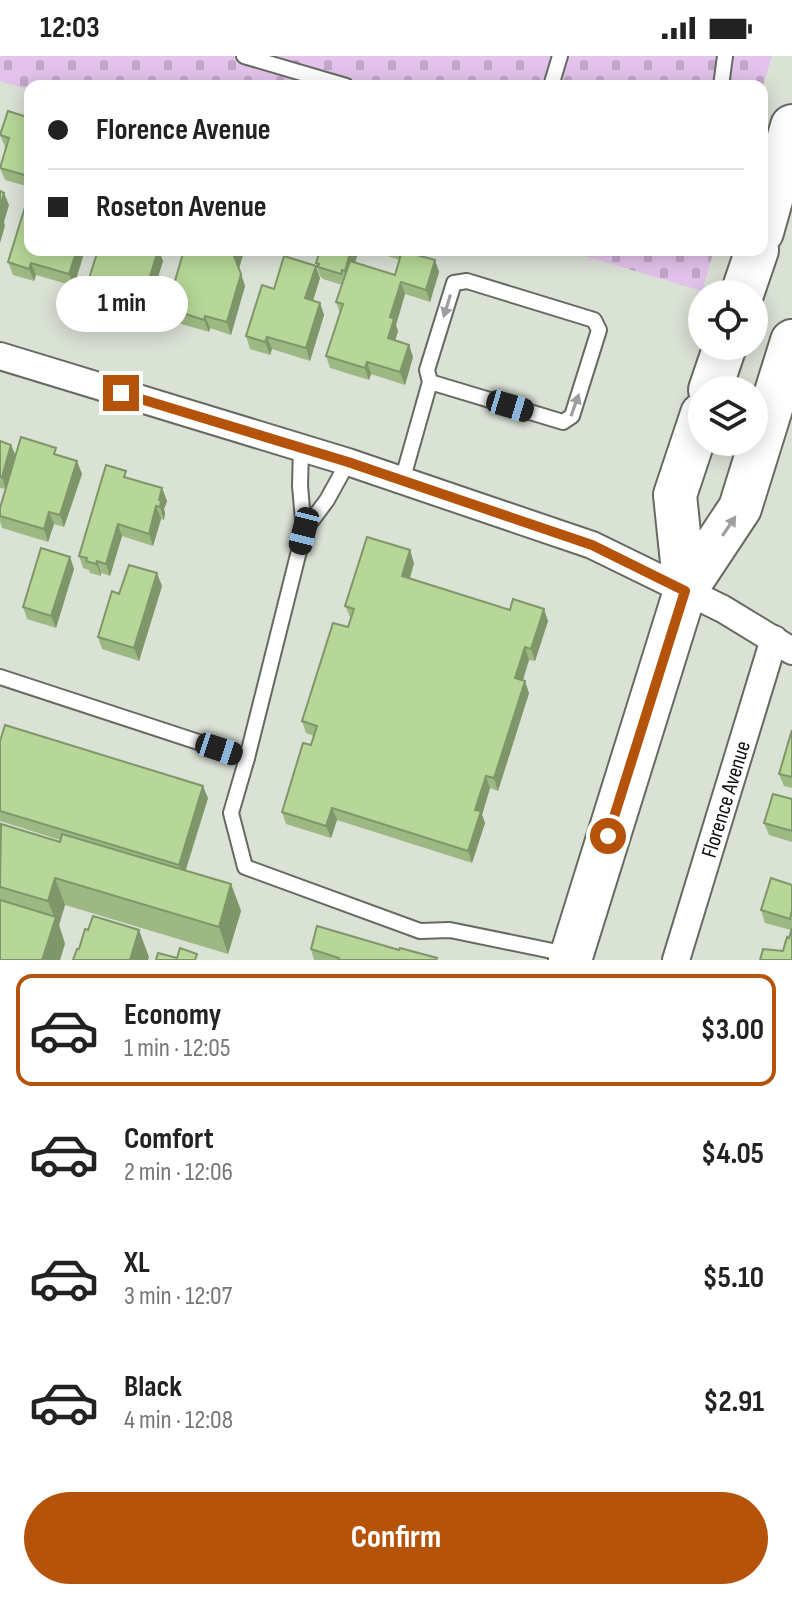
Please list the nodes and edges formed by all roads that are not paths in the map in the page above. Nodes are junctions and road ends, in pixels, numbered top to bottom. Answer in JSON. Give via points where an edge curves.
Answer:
{"nodes":[{"id":1,"x":244,"y":56,"type":"edge"},
{"id":2,"x":560,"y":56,"type":"edge"},
{"id":3,"x":725,"y":56,"type":"edge"},
{"id":4,"x":326,"y":80,"type":"edge"},
{"id":5,"x":553,"y":80,"type":"edge"},
{"id":6,"x":722,"y":80,"type":"edge"},
{"id":7,"x":792,"y":126,"type":"edge"},
{"id":8,"x":768,"y":211,"type":"edge"},
{"id":9,"x":755,"y":256,"type":"edge"},
{"id":10,"x":747,"y":280,"type":"edge"},
{"id":11,"x":792,"y":341,"type":"edge"},
{"id":12,"x":0,"y":356,"type":"edge"},
{"id":13,"x":430,"y":382,"type":"junction"},
{"id":14,"x":301,"y":448,"type":"junction"},
{"id":15,"x":688,"y":456,"type":"edge"},
{"id":16,"x":348,"y":462,"type":"junction"},
{"id":17,"x":402,"y":481,"type":"junction"},
{"id":18,"x":304,"y":531,"type":"junction"},
{"id":19,"x":685,"y":591,"type":"junction"},
{"id":20,"x":783,"y":645,"type":"edge"},
{"id":21,"x":0,"y":677,"type":"edge"},
{"id":22,"x":247,"y":758,"type":"junction"},
{"id":23,"x":571,"y":958,"type":"edge"},
{"id":24,"x":676,"y":960,"type":"edge"}],
"edges":[{"from":1,"to":4,"type":"lane"},
{"from":2,"to":5,"type":"lane"},
{"from":3,"to":6,"type":"lane"},
{"from":7,"to":8,"type":"main road"},
{"from":9,"to":10,"type":"main road"},
{"from":19,"to":11,"type":"main road","one_way":true,"via":[[740,508]]},
{"from":12,"to":14,"type":"street"},
{"from":13,"to":13,"type":"lane","one_way":true,"via":[[563,422],[572,416],[599,330],[594,320],[467,281],[454,283],[427,370]]},
{"from":13,"to":17,"type":"lane"},
{"from":14,"to":16,"type":"street"},
{"from":14,"to":18,"type":"lane"},
{"from":15,"to":19,"type":"main road","via":[[675,495]]},
{"from":16,"to":17,"type":"street"},
{"from":16,"to":18,"type":"lane"},
{"from":17,"to":19,"type":"street","via":[[592,545]]},
{"from":18,"to":22,"type":"lane"},
{"from":19,"to":20,"type":"street"},
{"from":19,"to":23,"type":"main road"},
{"from":20,"to":24,"type":"street","name":"Florence Avenue"},
{"from":21,"to":22,"type":"lane"},
{"from":22,"to":23,"type":"lane","via":[[231,813],[245,867],[420,931],[450,930]]}]}
